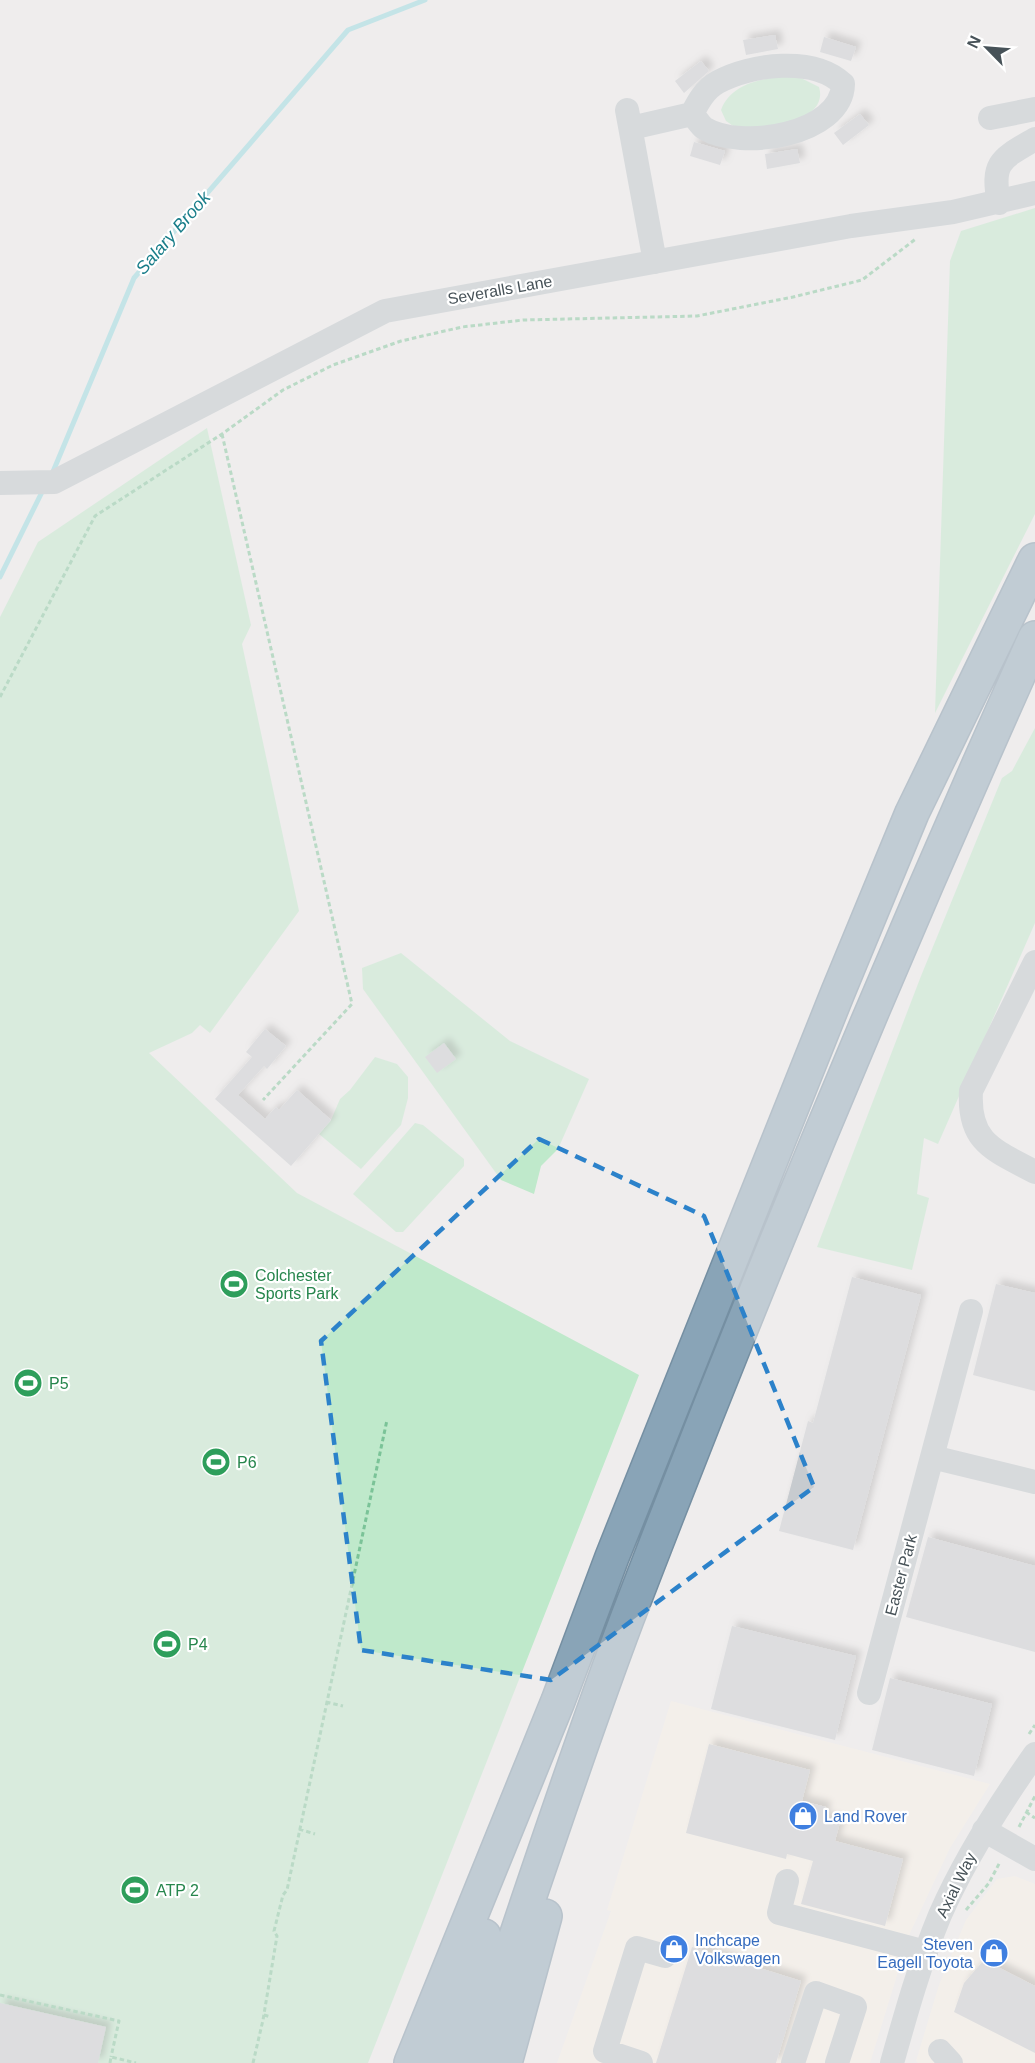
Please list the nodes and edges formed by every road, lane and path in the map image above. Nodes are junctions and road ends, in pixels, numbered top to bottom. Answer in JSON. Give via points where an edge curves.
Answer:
{"nodes":[{"id":1,"x":1035,"y":109,"type":"edge"},
{"id":2,"x":692,"y":114,"type":"junction"},
{"id":3,"x":990,"y":118,"type":"dead end"},
{"id":4,"x":1035,"y":139,"type":"edge"},
{"id":5,"x":1035,"y":193,"type":"edge"},
{"id":6,"x":999,"y":203,"type":"junction"},
{"id":7,"x":919,"y":236,"type":"dead end"},
{"id":8,"x":655,"y":262,"type":"junction"},
{"id":9,"x":222,"y":434,"type":"junction"},
{"id":10,"x":0,"y":483,"type":"edge"},
{"id":11,"x":1035,"y":560,"type":"edge"},
{"id":12,"x":1035,"y":638,"type":"edge"},
{"id":13,"x":0,"y":697,"type":"edge"},
{"id":14,"x":1035,"y":962,"type":"edge"},
{"id":15,"x":263,"y":1100,"type":"dead end"},
{"id":16,"x":1035,"y":1172,"type":"edge"},
{"id":17,"x":971,"y":1311,"type":"dead end"},
{"id":18,"x":387,"y":1420,"type":"dead end"},
{"id":19,"x":932,"y":1457,"type":"junction"},
{"id":20,"x":1035,"y":1482,"type":"edge"},
{"id":21,"x":626,"y":1623,"type":"junction"},
{"id":22,"x":869,"y":1693,"type":"dead end"},
{"id":23,"x":558,"y":1701,"type":"junction"},
{"id":24,"x":326,"y":1702,"type":"junction"},
{"id":25,"x":343,"y":1706,"type":"dead end"},
{"id":26,"x":1035,"y":1754,"type":"edge"},
{"id":27,"x":1035,"y":1796,"type":"edge"},
{"id":28,"x":1026,"y":1812,"type":"junction"},
{"id":29,"x":1035,"y":1818,"type":"edge"},
{"id":30,"x":299,"y":1829,"type":"junction"},
{"id":31,"x":984,"y":1830,"type":"junction"},
{"id":32,"x":315,"y":1834,"type":"dead end"},
{"id":33,"x":1010,"y":1845,"type":"junction"},
{"id":34,"x":1035,"y":1859,"type":"edge"},
{"id":35,"x":788,"y":1881,"type":"dead end"},
{"id":36,"x":962,"y":1920,"type":"dead end"},
{"id":37,"x":926,"y":1952,"type":"junction"},
{"id":38,"x":665,"y":1956,"type":"dead end"},
{"id":39,"x":0,"y":1995,"type":"edge"},
{"id":40,"x":264,"y":2015,"type":"junction"},
{"id":41,"x":271,"y":2017,"type":"dead end"},
{"id":42,"x":111,"y":2057,"type":"junction"},
{"id":43,"x":603,"y":2057,"type":"edge"},
{"id":44,"x":110,"y":2063,"type":"edge"},
{"id":45,"x":136,"y":2063,"type":"edge"},
{"id":46,"x":253,"y":2063,"type":"edge"},
{"id":47,"x":411,"y":2063,"type":"edge"},
{"id":48,"x":443,"y":2063,"type":"edge"},
{"id":49,"x":472,"y":2063,"type":"edge"},
{"id":50,"x":505,"y":2063,"type":"edge"},
{"id":51,"x":641,"y":2063,"type":"edge"},
{"id":52,"x":793,"y":2063,"type":"edge"},
{"id":53,"x":837,"y":2063,"type":"edge"},
{"id":54,"x":892,"y":2063,"type":"edge"}],
"edges":[{"from":1,"to":3,"type":"street"},
{"from":2,"to":2,"type":"street","via":[[705,128],[730,136],[772,138],[824,118],[843,95],[843,84],[834,75],[816,69],[776,66],[717,83],[700,98]]},
{"from":2,"to":8,"type":"street","via":[[629,119]]},
{"from":4,"to":6,"type":"street","via":[[1000,163],[994,180]]},
{"from":5,"to":6,"type":"street","name":"Severalls Lane"},
{"from":6,"to":8,"type":"street","name":"Severalls Lane"},
{"from":7,"to":9,"type":"path","via":[[862,280],[793,297],[696,315],[524,320],[462,327],[401,340],[333,365],[283,390]]},
{"from":8,"to":10,"type":"street","name":"Severalls Lane","via":[[385,311],[54,482]]},
{"from":9,"to":13,"type":"path","via":[[95,516]]},
{"from":9,"to":15,"type":"path","via":[[352,1004]]},
{"from":11,"to":23,"type":"highway","via":[[899,845],[802,1078]]},
{"from":12,"to":21,"type":"highway","via":[[828,1113]]},
{"from":14,"to":16,"type":"street","via":[[970,1091],[970,1107],[980,1139]]},
{"from":17,"to":19,"type":"street","name":"Easter Park"},
{"from":18,"to":24,"type":"path"},
{"from":19,"to":20,"type":"street"},
{"from":19,"to":22,"type":"street","name":"Easter Park"},
{"from":21,"to":49,"type":"highway"},
{"from":21,"to":50,"type":"highway"},
{"from":23,"to":47,"type":"highway"},
{"from":23,"to":48,"type":"highway"},
{"from":24,"to":25,"type":"path"},
{"from":24,"to":30,"type":"path"},
{"from":26,"to":31,"type":"street","name":"Axial Way"},
{"from":27,"to":28,"type":"path"},
{"from":28,"to":29,"type":"path"},
{"from":28,"to":33,"type":"path"},
{"from":30,"to":32,"type":"path"},
{"from":30,"to":40,"type":"path","via":[[274,1931],[277,1936]]},
{"from":31,"to":33,"type":"street"},
{"from":31,"to":37,"type":"street","name":"Axial Way"},
{"from":33,"to":34,"type":"street"},
{"from":33,"to":36,"type":"path"},
{"from":35,"to":37,"type":"street","via":[[778,1913]]},
{"from":37,"to":54,"type":"street","name":"Axial Way"},
{"from":38,"to":43,"type":"street","via":[[637,1947]]},
{"from":39,"to":42,"type":"path","via":[[119,2021]]},
{"from":40,"to":41,"type":"path"},
{"from":40,"to":46,"type":"path"},
{"from":42,"to":44,"type":"path"},
{"from":42,"to":45,"type":"path"},
{"from":43,"to":51,"type":"street"},
{"from":52,"to":53,"type":"street","via":[[816,1993],[855,2007]]}]}
